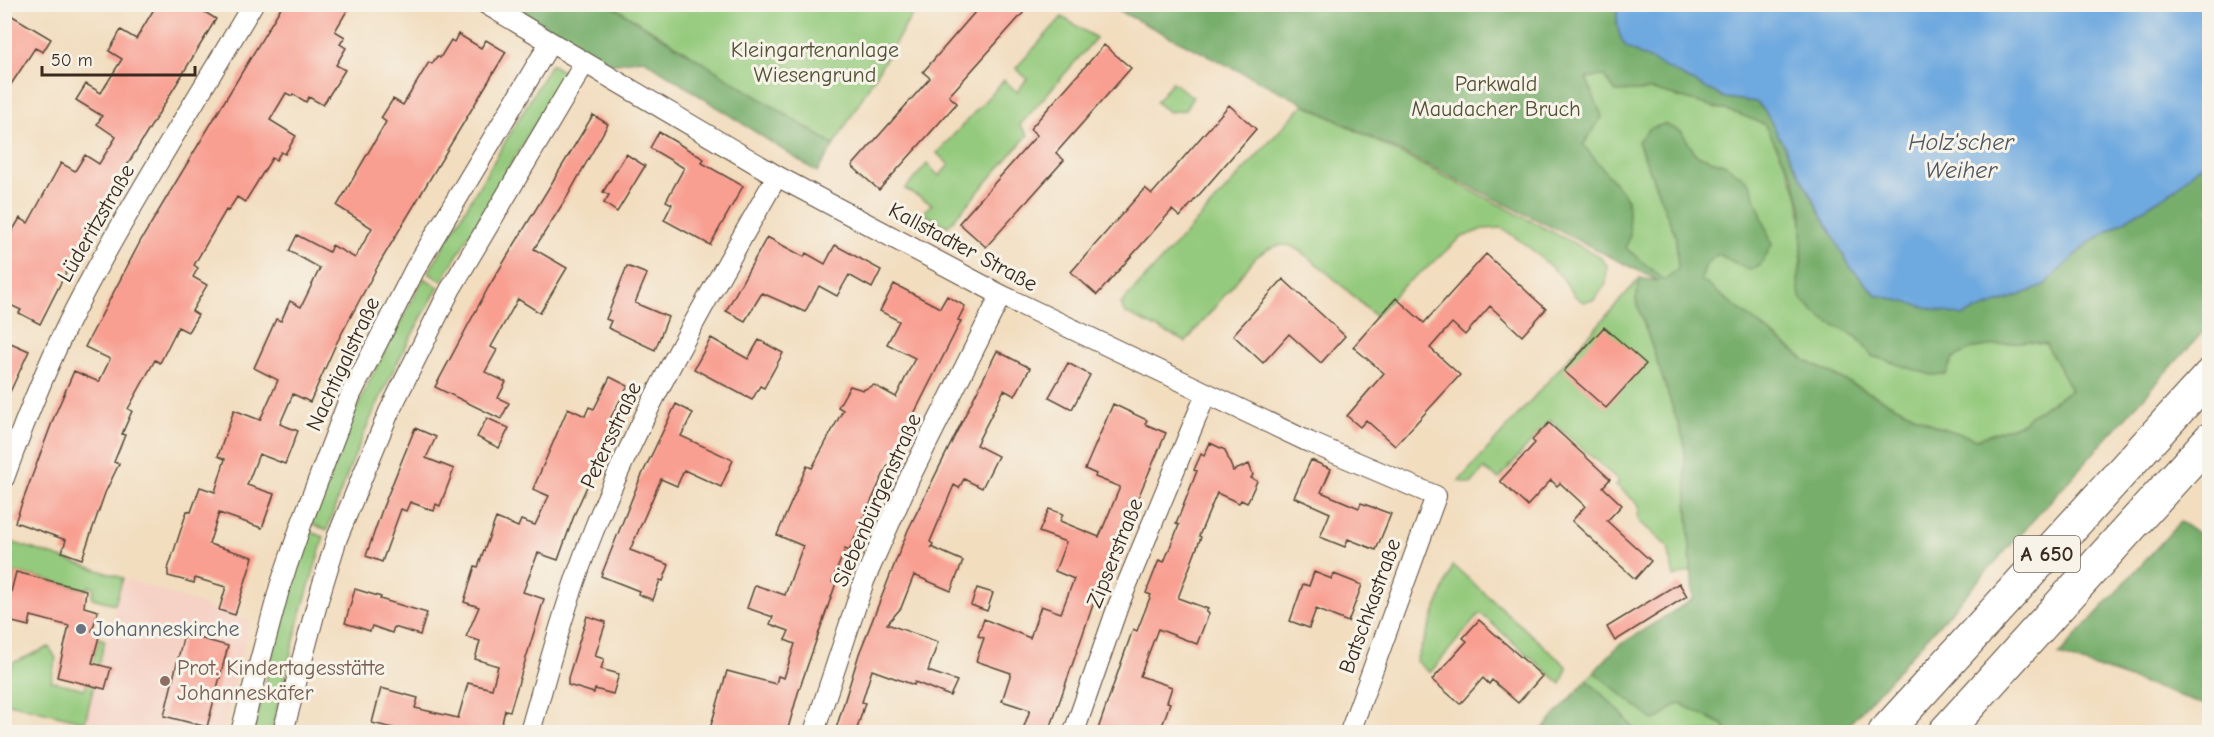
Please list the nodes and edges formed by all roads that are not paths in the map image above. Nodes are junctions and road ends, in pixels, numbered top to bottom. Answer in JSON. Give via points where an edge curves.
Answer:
{"nodes":[{"id":1,"x":254,"y":4,"type":"edge"},
{"id":2,"x":486,"y":4,"type":"edge"},
{"id":3,"x":550,"y":43,"type":"junction"},
{"id":4,"x":584,"y":64,"type":"junction"},
{"id":5,"x":777,"y":176,"type":"junction"},
{"id":6,"x":1001,"y":295,"type":"junction"},
{"id":7,"x":2210,"y":375,"type":"edge"},
{"id":8,"x":1206,"y":394,"type":"junction"},
{"id":9,"x":2210,"y":439,"type":"edge"},
{"id":10,"x":4,"y":478,"type":"edge"},
{"id":11,"x":1436,"y":496,"type":"joint"},
{"id":12,"x":241,"y":732,"type":"edge"},
{"id":13,"x":283,"y":732,"type":"edge"},
{"id":14,"x":530,"y":732,"type":"edge"},
{"id":15,"x":814,"y":732,"type":"edge"},
{"id":16,"x":1074,"y":732,"type":"edge"},
{"id":17,"x":1350,"y":732,"type":"edge"},
{"id":18,"x":1885,"y":732,"type":"edge"},
{"id":19,"x":1945,"y":732,"type":"edge"}],
"edges":[{"from":1,"to":10,"type":"street","name":"Lüderitzstraße","via":[[85,290],[46,372]]},
{"from":2,"to":3,"type":"street","name":"Kallstadter Straße"},
{"from":3,"to":4,"type":"street","name":"Kallstadter Straße"},
{"from":3,"to":12,"type":"street","name":"Nachtigalstraße","via":[[415,269],[351,394],[280,586]]},
{"from":4,"to":5,"type":"street","name":"Kallstadter Straße"},
{"from":4,"to":13,"type":"street","via":[[450,290],[389,412],[338,538]]},
{"from":5,"to":6,"type":"street","name":"Kallstadter Straße"},
{"from":5,"to":14,"type":"street","name":"Petersstraße","via":[[648,409],[592,532]]},
{"from":6,"to":8,"type":"street","name":"Kallstadter Straße"},
{"from":6,"to":15,"type":"street","name":"Siebenbürgenstraße","via":[[910,477],[864,581]]},
{"from":7,"to":18,"type":"highway","number":"A 650"},
{"from":8,"to":11,"type":"street","name":"Kallstadter Straße"},
{"from":8,"to":16,"type":"street","name":"Zipserstraße","via":[[1118,606]]},
{"from":9,"to":19,"type":"highway","number":"A 650"},
{"from":11,"to":17,"type":"street","name":"Batschkastraße"}]}
